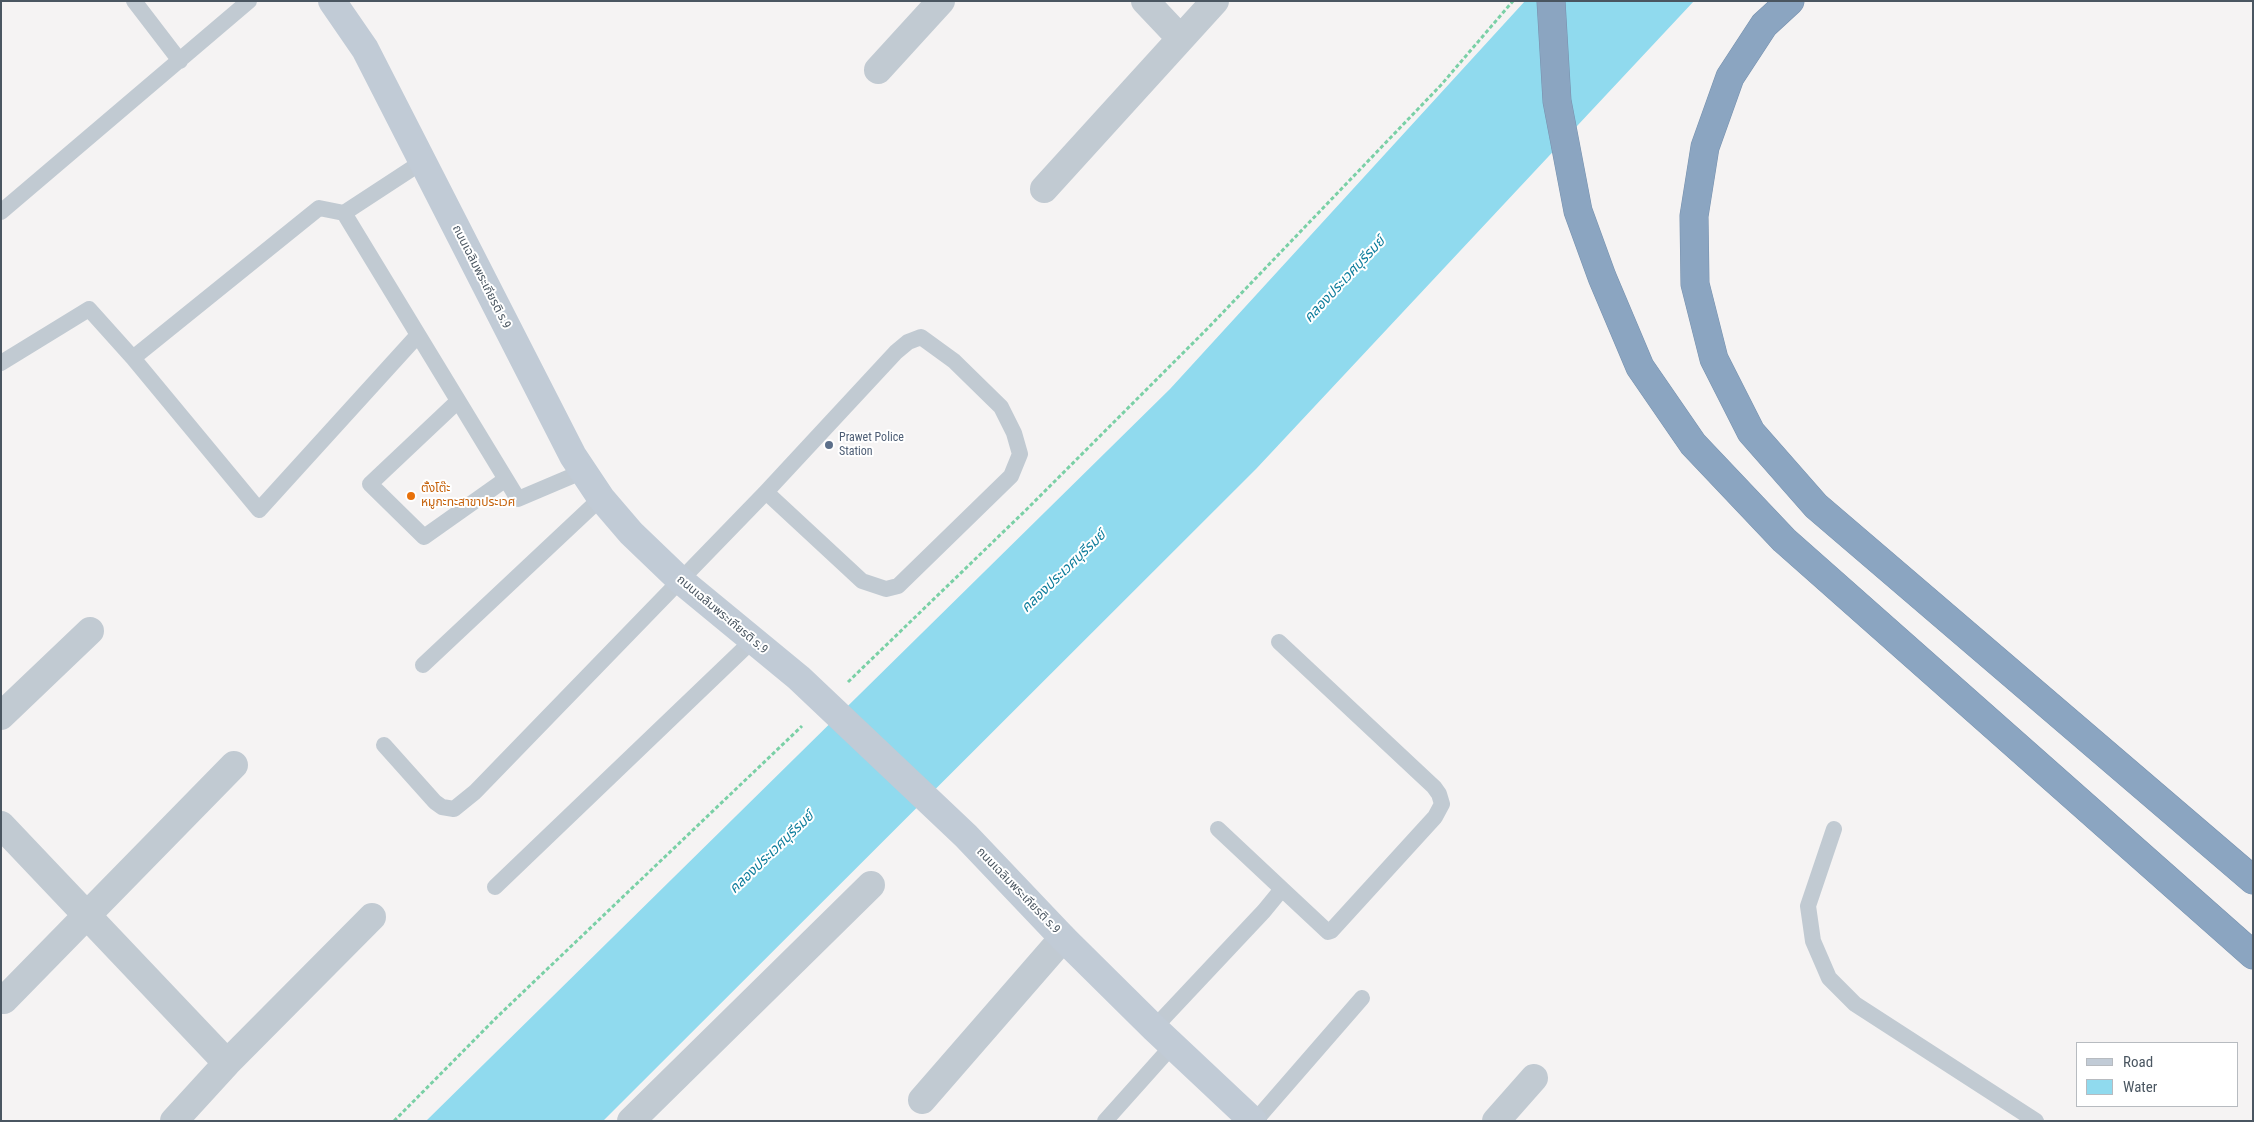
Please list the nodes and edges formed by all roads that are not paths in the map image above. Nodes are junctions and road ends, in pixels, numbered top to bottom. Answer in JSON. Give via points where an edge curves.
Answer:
{"nodes":[{"id":1,"x":134,"y":1,"type":"edge"},
{"id":2,"x":250,"y":1,"type":"edge"},
{"id":3,"x":332,"y":1,"type":"edge"},
{"id":4,"x":941,"y":1,"type":"edge"},
{"id":5,"x":1145,"y":1,"type":"edge"},
{"id":6,"x":1215,"y":1,"type":"edge"},
{"id":7,"x":1550,"y":1,"type":"edge"},
{"id":8,"x":1790,"y":1,"type":"edge"},
{"id":9,"x":1180,"y":38,"type":"junction"},
{"id":10,"x":180,"y":61,"type":"junction"},
{"id":11,"x":878,"y":70,"type":"dead end"},
{"id":12,"x":422,"y":162,"type":"junction"},
{"id":13,"x":1044,"y":189,"type":"dead end"},
{"id":14,"x":1,"y":212,"type":"edge"},
{"id":15,"x":344,"y":213,"type":"junction"},
{"id":16,"x":418,"y":335,"type":"junction"},
{"id":17,"x":133,"y":358,"type":"junction"},
{"id":18,"x":1,"y":363,"type":"edge"},
{"id":19,"x":458,"y":401,"type":"junction"},
{"id":20,"x":584,"y":471,"type":"junction"},
{"id":21,"x":506,"y":478,"type":"junction"},
{"id":22,"x":766,"y":492,"type":"junction"},
{"id":23,"x":601,"y":498,"type":"junction"},
{"id":24,"x":680,"y":580,"type":"junction"},
{"id":25,"x":90,"y":631,"type":"dead end"},
{"id":26,"x":753,"y":640,"type":"junction"},
{"id":27,"x":1279,"y":642,"type":"dead end"},
{"id":28,"x":423,"y":666,"type":"dead end"},
{"id":29,"x":1,"y":716,"type":"edge"},
{"id":30,"x":384,"y":745,"type":"dead end"},
{"id":31,"x":234,"y":765,"type":"dead end"},
{"id":32,"x":1,"y":825,"type":"edge"},
{"id":33,"x":1218,"y":829,"type":"dead end"},
{"id":34,"x":1834,"y":829,"type":"dead end"},
{"id":35,"x":2253,"y":880,"type":"edge"},
{"id":36,"x":871,"y":885,"type":"dead end"},
{"id":37,"x":495,"y":887,"type":"dead end"},
{"id":38,"x":1282,"y":889,"type":"junction"},
{"id":39,"x":87,"y":915,"type":"junction"},
{"id":40,"x":372,"y":917,"type":"dead end"},
{"id":41,"x":1063,"y":938,"type":"junction"},
{"id":42,"x":2253,"y":956,"type":"edge"},
{"id":43,"x":1362,"y":998,"type":"dead end"},
{"id":44,"x":4,"y":1000,"type":"dead end"},
{"id":45,"x":1163,"y":1036,"type":"junction"},
{"id":46,"x":227,"y":1063,"type":"junction"},
{"id":47,"x":1534,"y":1078,"type":"dead end"},
{"id":48,"x":922,"y":1100,"type":"dead end"},
{"id":49,"x":174,"y":1121,"type":"edge"},
{"id":50,"x":631,"y":1121,"type":"edge"},
{"id":51,"x":1105,"y":1121,"type":"edge"},
{"id":52,"x":1254,"y":1121,"type":"edge"},
{"id":53,"x":1496,"y":1121,"type":"edge"},
{"id":54,"x":2036,"y":1121,"type":"edge"}],
"edges":[{"from":1,"to":10,"type":"lane"},
{"from":2,"to":10,"type":"lane"},
{"from":3,"to":12,"type":"street","name":"ถนนเฉลิมพระเกียรติ ร.9","via":[[365,49]]},
{"from":4,"to":11,"type":"street"},
{"from":5,"to":9,"type":"street"},
{"from":6,"to":9,"type":"street"},
{"from":7,"to":42,"type":"highway","via":[[1557,101],[1578,211],[1640,368],[1693,444],[1784,540]]},
{"from":8,"to":35,"type":"highway","via":[[1764,26],[1730,77],[1705,148],[1694,216],[1695,284],[1714,359],[1751,432],[1816,506]]},
{"from":9,"to":13,"type":"street"},
{"from":10,"to":14,"type":"lane"},
{"from":12,"to":15,"type":"lane"},
{"from":12,"to":20,"type":"street","name":"ถนนเฉลิมพระเกียรติ ร.9","via":[[573,456]]},
{"from":15,"to":16,"type":"lane"},
{"from":15,"to":17,"type":"lane","via":[[319,208]]},
{"from":16,"to":17,"type":"lane","via":[[259,510]]},
{"from":16,"to":19,"type":"lane"},
{"from":17,"to":18,"type":"lane","via":[[89,309]]},
{"from":19,"to":21,"type":"lane"},
{"from":19,"to":21,"type":"lane","via":[[370,484],[424,537]]},
{"from":20,"to":21,"type":"lane","via":[[518,498]]},
{"from":20,"to":23,"type":"street","name":"ถนนเฉลิมพระเกียรติ ร.9"},
{"from":22,"to":22,"type":"lane","via":[[862,581],[886,589],[898,586],[1011,476],[1020,454],[1001,407],[954,361],[921,337],[896,352]]},
{"from":22,"to":24,"type":"lane"},
{"from":23,"to":24,"type":"street","name":"ถนนเฉลิมพระเกียรติ ร.9"},
{"from":23,"to":28,"type":"lane"},
{"from":24,"to":26,"type":"street","name":"ถนนเฉลิมพระเกียรติ ร.9"},
{"from":24,"to":30,"type":"lane","via":[[454,809],[435,802]]},
{"from":25,"to":29,"type":"street"},
{"from":26,"to":37,"type":"lane"},
{"from":26,"to":41,"type":"street","name":"ถนนเฉลิมพระเกียรติ ร.9","via":[[799,678],[966,836]]},
{"from":27,"to":38,"type":"lane","via":[[1434,787],[1442,804],[1435,817],[1331,931],[1328,932]]},
{"from":31,"to":39,"type":"street"},
{"from":32,"to":39,"type":"street"},
{"from":33,"to":38,"type":"lane"},
{"from":34,"to":54,"type":"lane","via":[[1808,906],[1813,941],[1829,978],[1855,1004]]},
{"from":36,"to":50,"type":"street"},
{"from":38,"to":45,"type":"lane"},
{"from":39,"to":44,"type":"street"},
{"from":39,"to":46,"type":"street"},
{"from":40,"to":46,"type":"street"},
{"from":41,"to":45,"type":"street","name":"ถนนเฉลิมพระเกียรติ ร.9"},
{"from":41,"to":48,"type":"street"},
{"from":43,"to":52,"type":"lane"},
{"from":45,"to":51,"type":"lane"},
{"from":45,"to":52,"type":"street","name":"ถนนเฉลิมพระเกียรติ ร.9"},
{"from":46,"to":49,"type":"street"},
{"from":47,"to":53,"type":"street"}]}
